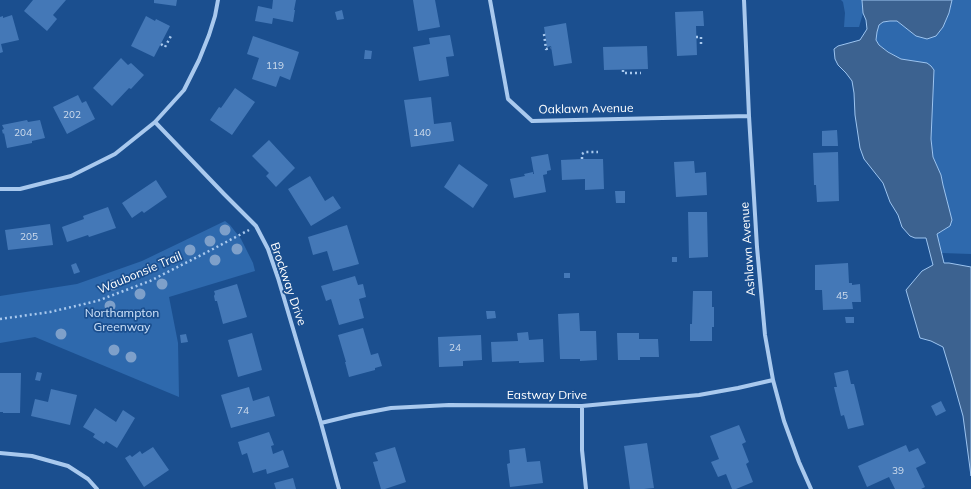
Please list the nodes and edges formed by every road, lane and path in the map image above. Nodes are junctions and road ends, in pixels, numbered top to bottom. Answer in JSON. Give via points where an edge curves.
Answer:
{"nodes":[{"id":1,"x":218,"y":0,"type":"edge"},
{"id":2,"x":490,"y":0,"type":"edge"},
{"id":3,"x":744,"y":0,"type":"edge"},
{"id":4,"x":544,"y":34,"type":"dead end"},
{"id":5,"x":171,"y":36,"type":"dead end"},
{"id":6,"x":696,"y":37,"type":"dead end"},
{"id":7,"x":161,"y":44,"type":"dead end"},
{"id":8,"x":701,"y":47,"type":"dead end"},
{"id":9,"x":551,"y":48,"type":"dead end"},
{"id":10,"x":623,"y":70,"type":"dead end"},
{"id":11,"x":641,"y":73,"type":"dead end"},
{"id":12,"x":749,"y":116,"type":"junction"},
{"id":13,"x":155,"y":122,"type":"junction"},
{"id":14,"x":598,"y":152,"type":"dead end"},
{"id":15,"x":582,"y":159,"type":"dead end"},
{"id":16,"x":0,"y":189,"type":"edge"},
{"id":17,"x":256,"y":226,"type":"junction"},
{"id":18,"x":0,"y":319,"type":"edge"},
{"id":19,"x":773,"y":380,"type":"junction"},
{"id":20,"x":582,"y":406,"type":"junction"},
{"id":21,"x":321,"y":423,"type":"junction"},
{"id":22,"x":0,"y":453,"type":"edge"},
{"id":23,"x":97,"y":489,"type":"edge"},
{"id":24,"x":339,"y":489,"type":"edge"},
{"id":25,"x":586,"y":489,"type":"edge"},
{"id":26,"x":811,"y":489,"type":"edge"}],
"edges":[{"from":1,"to":13,"type":"street","via":[[209,35],[184,90]]},
{"from":2,"to":12,"type":"street","name":"Oaklawn Avenue","via":[[508,100],[532,121]]},
{"from":3,"to":12,"type":"street","name":"Ashlawn Avenue"},
{"from":4,"to":9,"type":"path","via":[[546,49]]},
{"from":5,"to":7,"type":"path","via":[[165,47]]},
{"from":6,"to":8,"type":"path","via":[[701,37]]},
{"from":10,"to":11,"type":"path","via":[[623,73]]},
{"from":12,"to":19,"type":"street","name":"Ashlawn Avenue","via":[[762,313]]},
{"from":13,"to":16,"type":"street","via":[[115,154],[71,176],[20,189]]},
{"from":13,"to":17,"type":"street","name":"Brockway Drive"},
{"from":14,"to":15,"type":"path","via":[[585,152]]},
{"from":17,"to":18,"type":"path","name":"Waubonsie Trail","via":[[150,281],[103,299],[50,312]]},
{"from":17,"to":21,"type":"street","name":"Brockway Drive","via":[[268,249],[278,278]]},
{"from":19,"to":20,"type":"street","name":"Eastway Drive","via":[[699,395]]},
{"from":19,"to":26,"type":"street","name":"Ashlawn Avenue","via":[[789,435]]},
{"from":20,"to":21,"type":"street","name":"Eastway Drive","via":[[441,405],[391,408]]},
{"from":20,"to":25,"type":"street","via":[[582,450]]},
{"from":21,"to":24,"type":"street","name":"Brockway Drive"},
{"from":22,"to":23,"type":"street","via":[[32,456],[68,466],[88,479]]}]}
